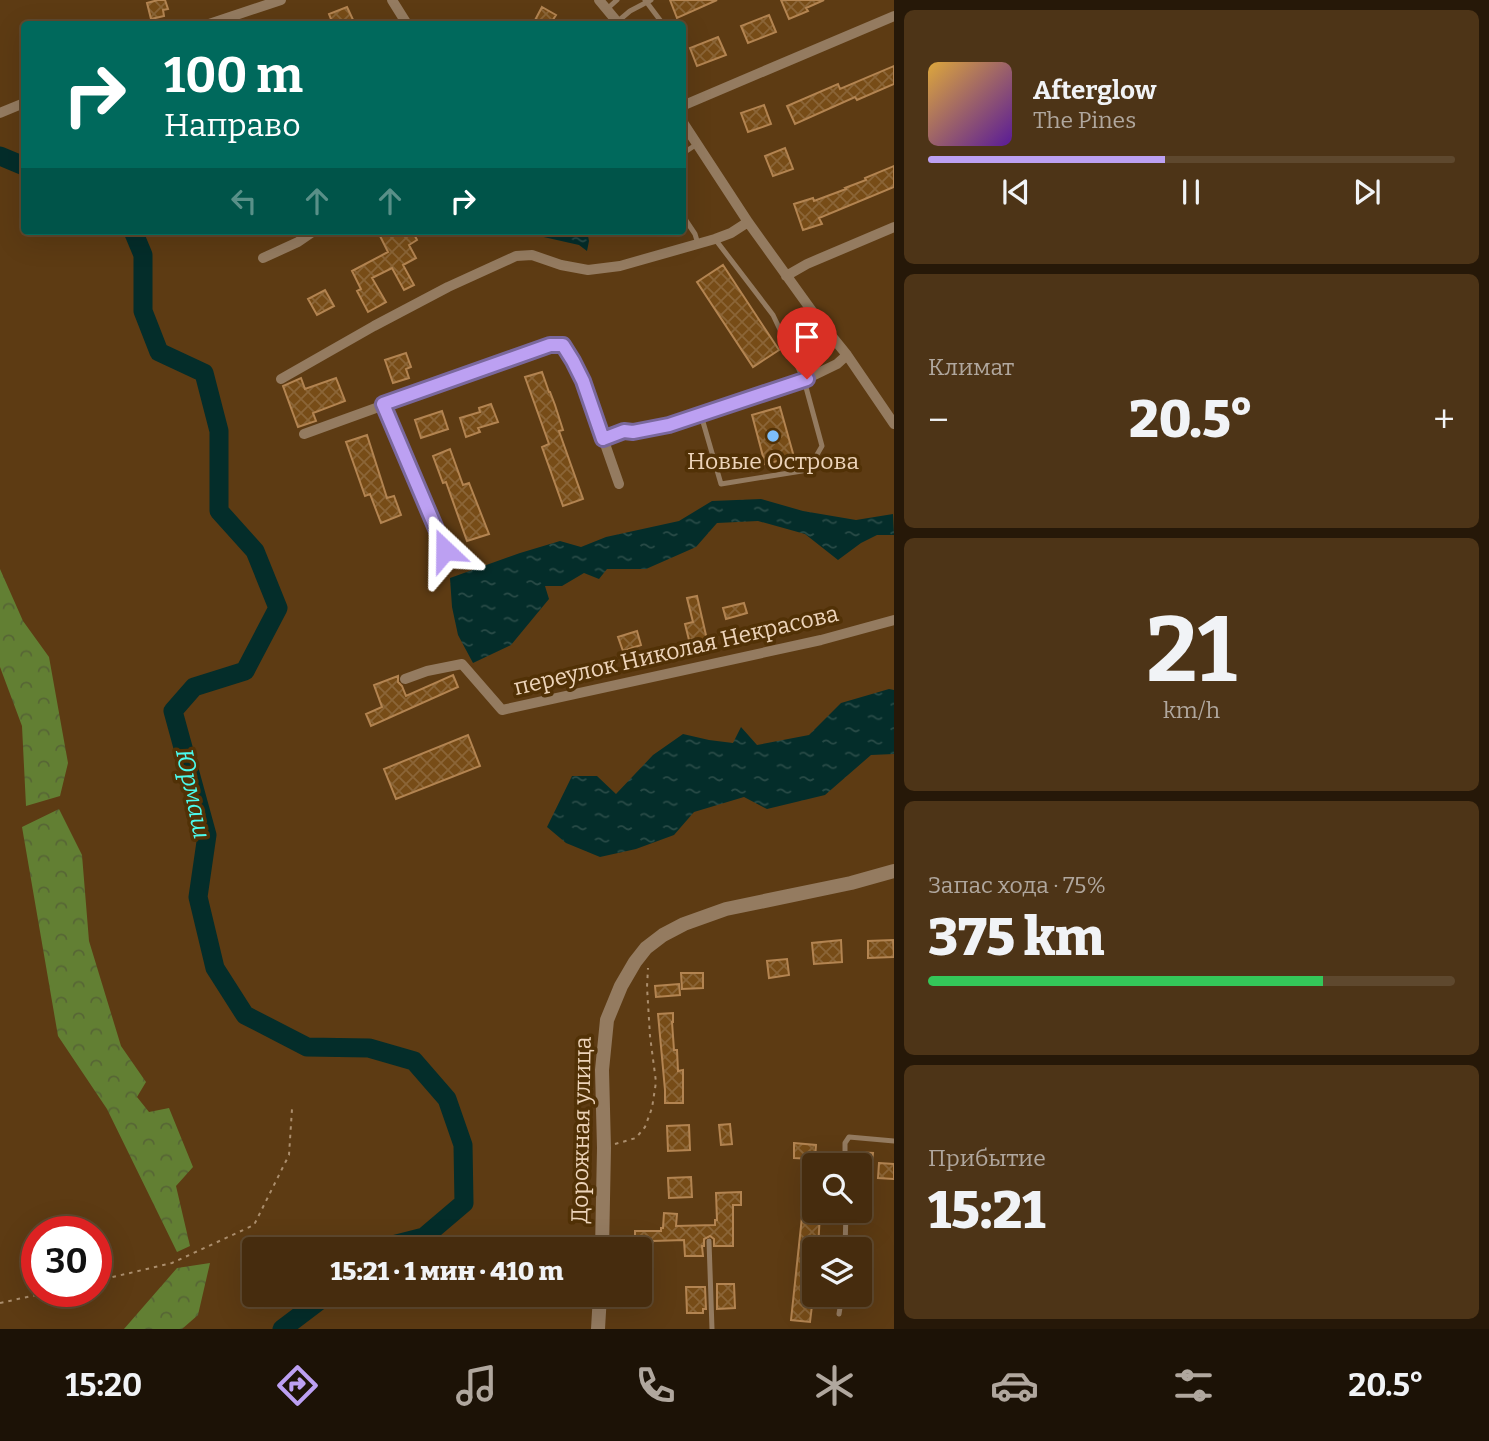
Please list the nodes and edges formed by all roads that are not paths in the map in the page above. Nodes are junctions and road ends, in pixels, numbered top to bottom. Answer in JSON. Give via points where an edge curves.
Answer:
{"nodes":[{"id":1,"x":281,"y":0,"type":"edge"},
{"id":2,"x":392,"y":0,"type":"edge"},
{"id":3,"x":617,"y":0,"type":"edge"},
{"id":4,"x":648,"y":1,"type":"edge"},
{"id":5,"x":603,"y":5,"type":"edge"},
{"id":6,"x":894,"y":16,"type":"edge"},
{"id":7,"x":218,"y":21,"type":"edge"},
{"id":8,"x":405,"y":21,"type":"edge"},
{"id":9,"x":616,"y":21,"type":"edge"},
{"id":10,"x":620,"y":21,"type":"edge"},
{"id":11,"x":661,"y":21,"type":"edge"},
{"id":12,"x":21,"y":104,"type":"edge"},
{"id":13,"x":686,"y":104,"type":"edge"},
{"id":14,"x":0,"y":113,"type":"edge"},
{"id":15,"x":686,"y":127,"type":"edge"},
{"id":16,"x":697,"y":144,"type":"junction"},
{"id":17,"x":686,"y":151,"type":"edge"},
{"id":18,"x":686,"y":220,"type":"edge"},
{"id":19,"x":748,"y":222,"type":"junction"},
{"id":20,"x":894,"y":227,"type":"edge"},
{"id":21,"x":308,"y":235,"type":"edge"},
{"id":22,"x":715,"y":239,"type":"junction"},
{"id":23,"x":698,"y":244,"type":"junction"},
{"id":24,"x":264,"y":258,"type":"dead end"},
{"id":25,"x":786,"y":276,"type":"junction"},
{"id":26,"x":847,"y":355,"type":"junction"},
{"id":27,"x":281,"y":379,"type":"dead end"},
{"id":28,"x":804,"y":380,"type":"junction"},
{"id":29,"x":383,"y":404,"type":"junction"},
{"id":30,"x":701,"y":415,"type":"junction"},
{"id":31,"x":894,"y":424,"type":"edge"},
{"id":32,"x":304,"y":433,"type":"dead end"},
{"id":33,"x":603,"y":439,"type":"junction"},
{"id":34,"x":619,"y":484,"type":"dead end"},
{"id":35,"x":445,"y":550,"type":"dead end"},
{"id":36,"x":894,"y":620,"type":"edge"},
{"id":37,"x":405,"y":679,"type":"dead end"},
{"id":38,"x":894,"y":871,"type":"edge"},
{"id":39,"x":894,"y":1141,"type":"edge"},
{"id":40,"x":845,"y":1153,"type":"edge"},
{"id":41,"x":601,"y":1237,"type":"edge"},
{"id":42,"x":709,"y":1241,"type":"dead end"},
{"id":43,"x":599,"y":1307,"type":"edge"},
{"id":44,"x":840,"y":1307,"type":"edge"},
{"id":45,"x":839,"y":1314,"type":"dead end"},
{"id":46,"x":598,"y":1329,"type":"edge"},
{"id":47,"x":712,"y":1329,"type":"edge"}],
"edges":[{"from":1,"to":7,"type":"street"},
{"from":2,"to":8,"type":"street"},
{"from":3,"to":5,"type":"lane"},
{"from":4,"to":10,"type":"lane"},
{"from":4,"to":11,"type":"lane"},
{"from":5,"to":9,"type":"street"},
{"from":6,"to":13,"type":"street"},
{"from":12,"to":14,"type":"street"},
{"from":15,"to":16,"type":"street"},
{"from":16,"to":17,"type":"lane"},
{"from":16,"to":19,"type":"street"},
{"from":18,"to":23,"type":"lane"},
{"from":19,"to":22,"type":"street"},
{"from":19,"to":25,"type":"street"},
{"from":20,"to":25,"type":"street"},
{"from":21,"to":24,"type":"street"},
{"from":22,"to":23,"type":"street"},
{"from":22,"to":28,"type":"lane","via":[[772,315]]},
{"from":23,"to":27,"type":"street","via":[[588,270],[532,255],[516,256],[435,293]]},
{"from":25,"to":26,"type":"street"},
{"from":26,"to":28,"type":"street"},
{"from":26,"to":31,"type":"street"},
{"from":28,"to":30,"type":"street"},
{"from":28,"to":30,"type":"lane","via":[[822,446],[808,470],[721,484]]},
{"from":29,"to":32,"type":"street"},
{"from":29,"to":33,"type":"street","via":[[550,345],[563,345],[583,381]]},
{"from":29,"to":35,"type":"street"},
{"from":30,"to":33,"type":"street"},
{"from":33,"to":34,"type":"street"},
{"from":36,"to":37,"type":"street","name":"переулок Николая Некрасова","via":[[502,710],[462,664]]},
{"from":38,"to":41,"type":"street","name":"Дорожная улица","via":[[726,908],[663,935],[635,961],[607,1020],[602,1070]]},
{"from":39,"to":40,"type":"lane","via":[[849,1137]]},
{"from":42,"to":47,"type":"lane"},
{"from":43,"to":46,"type":"street"},
{"from":44,"to":45,"type":"lane"}]}
